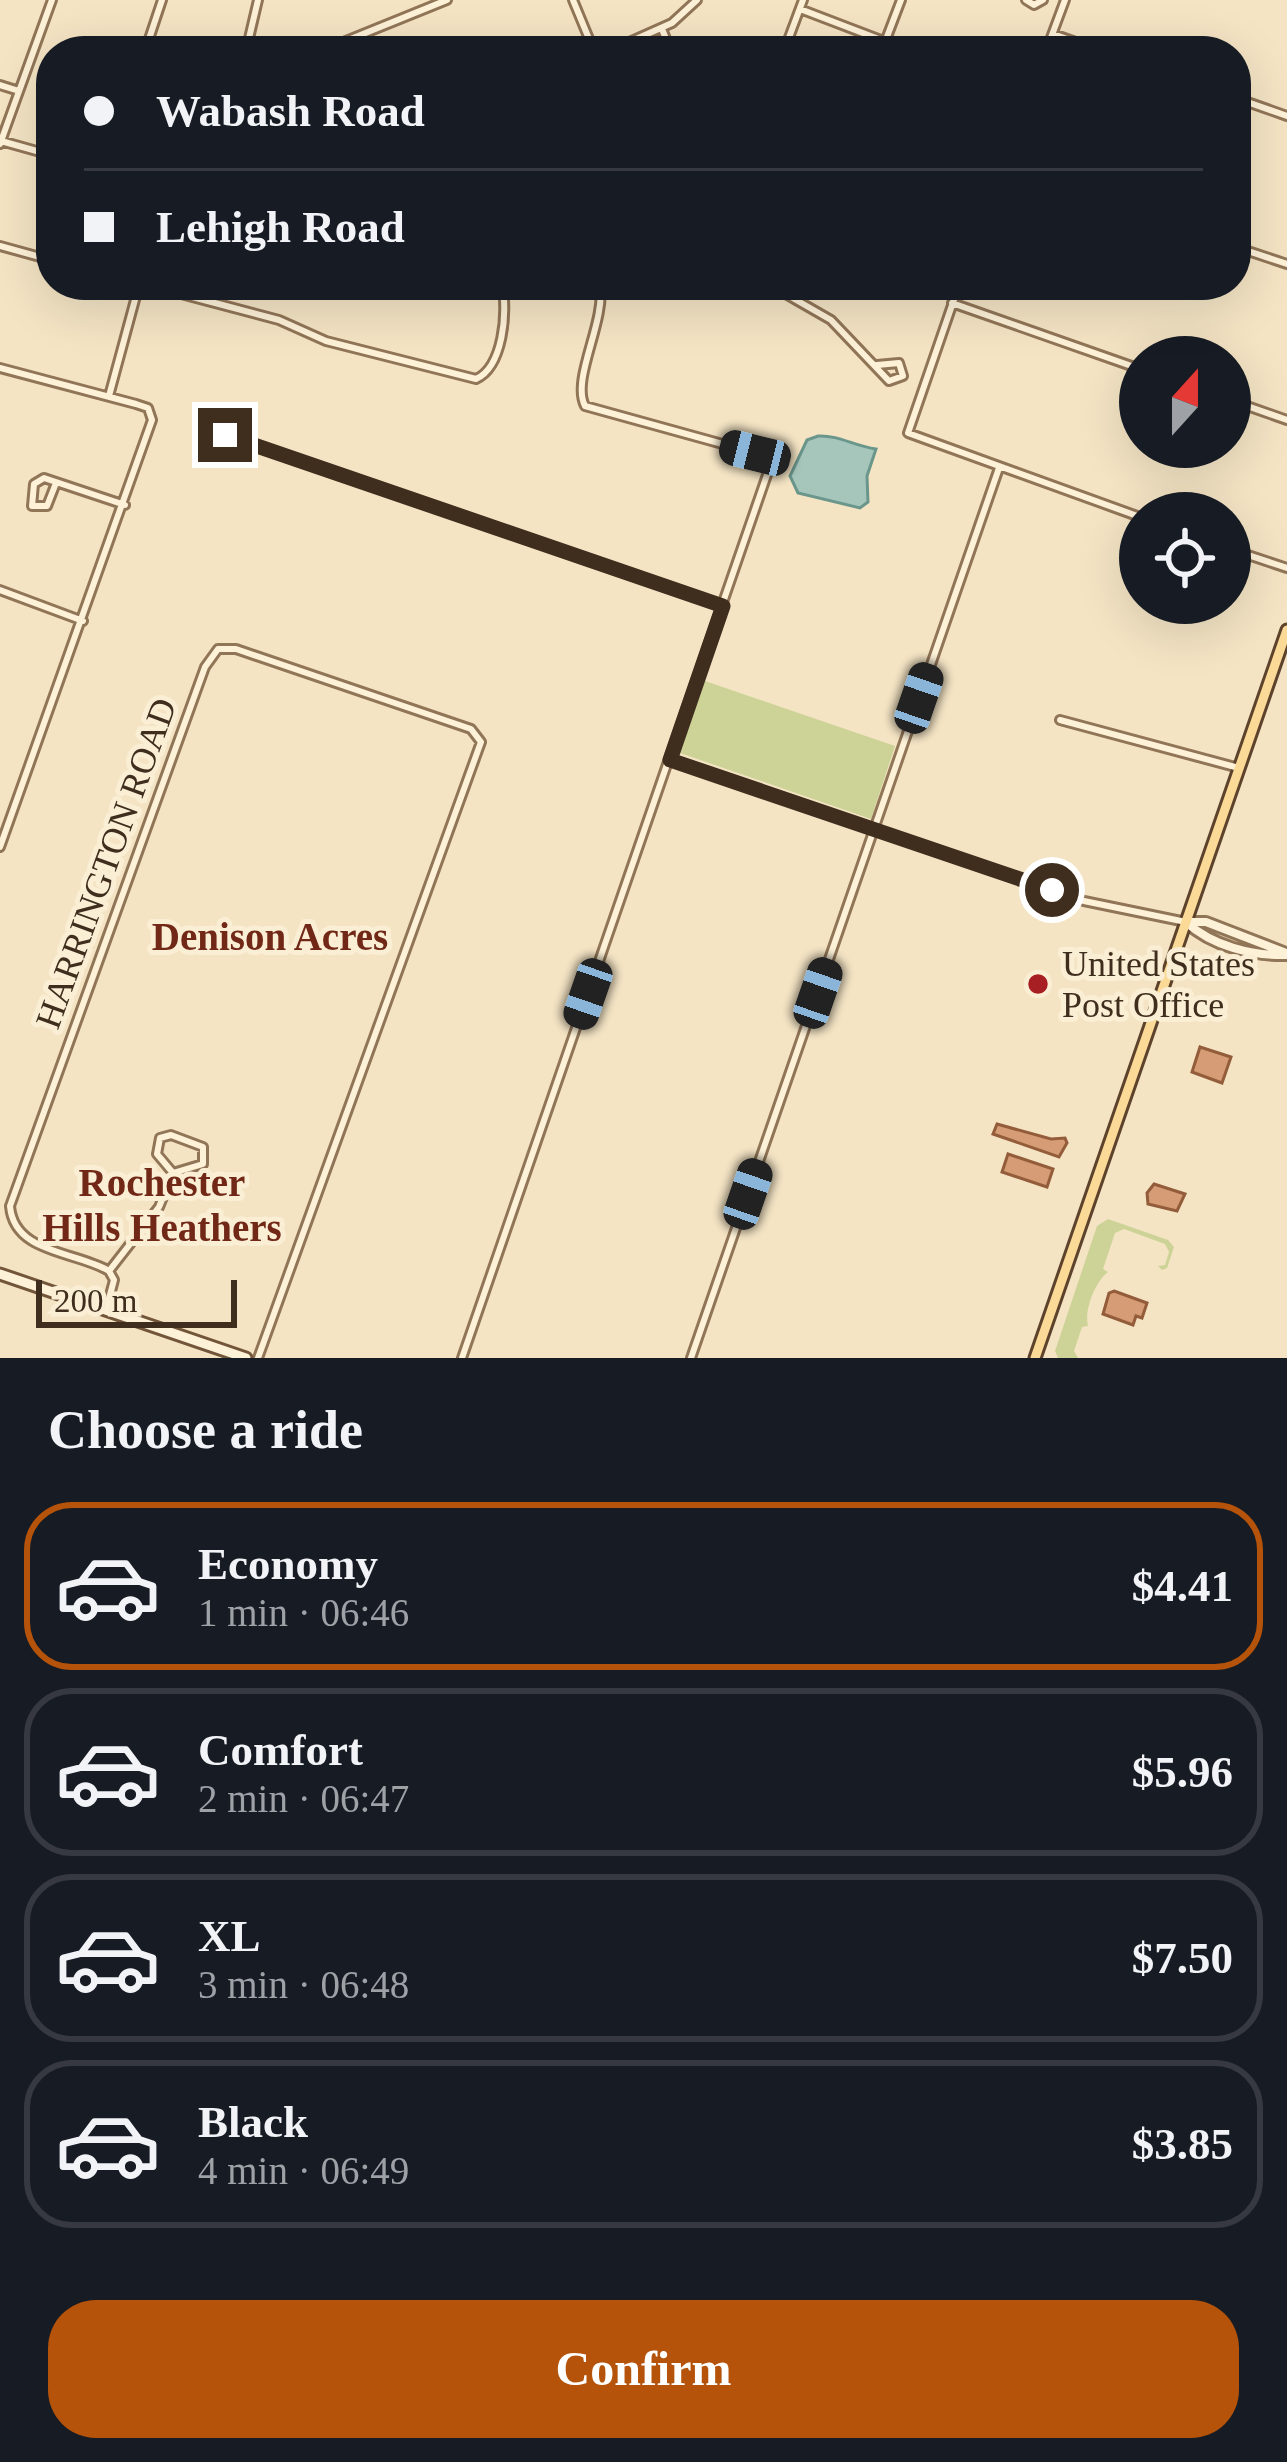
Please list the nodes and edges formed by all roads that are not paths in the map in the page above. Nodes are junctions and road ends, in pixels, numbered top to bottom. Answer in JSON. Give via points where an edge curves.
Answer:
{"nodes":[{"id":1,"x":52,"y":0,"type":"edge"},
{"id":2,"x":162,"y":0,"type":"edge"},
{"id":3,"x":258,"y":0,"type":"edge"},
{"id":4,"x":447,"y":0,"type":"edge"},
{"id":5,"x":573,"y":0,"type":"edge"},
{"id":6,"x":697,"y":0,"type":"edge"},
{"id":7,"x":803,"y":0,"type":"edge"},
{"id":8,"x":901,"y":0,"type":"edge"},
{"id":9,"x":1026,"y":0,"type":"edge"},
{"id":10,"x":1043,"y":0,"type":"edge"},
{"id":11,"x":1065,"y":0,"type":"edge"},
{"id":12,"x":800,"y":9,"type":"junction"},
{"id":13,"x":662,"y":29,"type":"junction"},
{"id":14,"x":1052,"y":34,"type":"joint"},
{"id":15,"x":39,"y":36,"type":"edge"},
{"id":16,"x":150,"y":36,"type":"edge"},
{"id":17,"x":250,"y":36,"type":"edge"},
{"id":18,"x":358,"y":36,"type":"edge"},
{"id":19,"x":588,"y":36,"type":"edge"},
{"id":20,"x":645,"y":36,"type":"edge"},
{"id":21,"x":665,"y":36,"type":"edge"},
{"id":22,"x":790,"y":36,"type":"edge"},
{"id":23,"x":870,"y":36,"type":"edge"},
{"id":24,"x":887,"y":36,"type":"edge"},
{"id":25,"x":1058,"y":36,"type":"edge"},
{"id":26,"x":36,"y":45,"type":"edge"},
{"id":27,"x":0,"y":85,"type":"edge"},
{"id":28,"x":19,"y":92,"type":"junction"},
{"id":29,"x":1251,"y":103,"type":"edge"},
{"id":30,"x":1287,"y":116,"type":"edge"},
{"id":31,"x":0,"y":142,"type":"edge"},
{"id":32,"x":36,"y":151,"type":"edge"},
{"id":33,"x":0,"y":246,"type":"edge"},
{"id":34,"x":1251,"y":252,"type":"edge"},
{"id":35,"x":36,"y":256,"type":"edge"},
{"id":36,"x":1287,"y":264,"type":"edge"},
{"id":37,"x":138,"y":300,"type":"edge"},
{"id":38,"x":201,"y":300,"type":"edge"},
{"id":39,"x":504,"y":300,"type":"edge"},
{"id":40,"x":601,"y":300,"type":"edge"},
{"id":41,"x":797,"y":300,"type":"edge"},
{"id":42,"x":953,"y":300,"type":"edge"},
{"id":43,"x":952,"y":303,"type":"junction"},
{"id":44,"x":1119,"y":361,"type":"edge"},
{"id":45,"x":877,"y":365,"type":"junction"},
{"id":46,"x":0,"y":368,"type":"edge"},
{"id":47,"x":109,"y":396,"type":"junction"},
{"id":48,"x":1251,"y":407,"type":"edge"},
{"id":49,"x":1287,"y":420,"type":"edge"},
{"id":50,"x":225,"y":435,"type":"dead end"},
{"id":51,"x":999,"y":468,"type":"junction"},
{"id":52,"x":56,"y":483,"type":"junction"},
{"id":53,"x":125,"y":506,"type":"junction"},
{"id":54,"x":1119,"y":510,"type":"edge"},
{"id":55,"x":1251,"y":555,"type":"edge"},
{"id":56,"x":1287,"y":568,"type":"edge"},
{"id":57,"x":0,"y":590,"type":"edge"},
{"id":58,"x":723,"y":606,"type":"junction"},
{"id":59,"x":83,"y":621,"type":"junction"},
{"id":60,"x":1287,"y":630,"type":"edge"},
{"id":61,"x":1060,"y":720,"type":"dead end"},
{"id":62,"x":670,"y":760,"type":"junction"},
{"id":63,"x":1239,"y":768,"type":"junction"},
{"id":64,"x":875,"y":829,"type":"junction"},
{"id":65,"x":0,"y":847,"type":"edge"},
{"id":66,"x":1186,"y":922,"type":"junction"},
{"id":67,"x":1287,"y":954,"type":"edge"},
{"id":68,"x":173,"y":1173,"type":"junction"},
{"id":69,"x":110,"y":1271,"type":"junction"},
{"id":70,"x":0,"y":1274,"type":"edge"},
{"id":71,"x":106,"y":1310,"type":"junction"},
{"id":72,"x":245,"y":1358,"type":"edge"},
{"id":73,"x":259,"y":1358,"type":"edge"},
{"id":74,"x":462,"y":1358,"type":"edge"},
{"id":75,"x":691,"y":1358,"type":"edge"},
{"id":76,"x":1035,"y":1358,"type":"edge"}],
"edges":[{"from":1,"to":15,"type":"street"},
{"from":2,"to":16,"type":"street"},
{"from":3,"to":17,"type":"street"},
{"from":4,"to":18,"type":"street"},
{"from":5,"to":19,"type":"street"},
{"from":6,"to":13,"type":"street"},
{"from":7,"to":12,"type":"street"},
{"from":8,"to":24,"type":"street"},
{"from":9,"to":10,"type":"street"},
{"from":11,"to":14,"type":"street"},
{"from":12,"to":22,"type":"street"},
{"from":12,"to":23,"type":"street"},
{"from":13,"to":20,"type":"street"},
{"from":13,"to":21,"type":"street"},
{"from":14,"to":25,"type":"street"},
{"from":26,"to":28,"type":"street"},
{"from":27,"to":28,"type":"street"},
{"from":28,"to":31,"type":"street"},
{"from":29,"to":30,"type":"street"},
{"from":31,"to":32,"type":"street"},
{"from":33,"to":35,"type":"street"},
{"from":34,"to":36,"type":"street"},
{"from":37,"to":47,"type":"street"},
{"from":38,"to":39,"type":"street","via":[[476,380],[492,364]]},
{"from":40,"to":58,"type":"street","via":[[580,391],[585,406],[766,461]]},
{"from":41,"to":45,"type":"street","via":[[832,320]]},
{"from":42,"to":43,"type":"street"},
{"from":43,"to":44,"type":"street"},
{"from":43,"to":51,"type":"street","via":[[908,433]]},
{"from":45,"to":45,"type":"street","via":[[896,362],[904,374],[893,382]]},
{"from":46,"to":47,"type":"street"},
{"from":47,"to":53,"type":"street","via":[[151,412]]},
{"from":48,"to":49,"type":"street"},
{"from":50,"to":58,"type":"street"},
{"from":51,"to":54,"type":"street"},
{"from":51,"to":64,"type":"street"},
{"from":52,"to":52,"type":"street","via":[[37,480],[32,506],[47,506]]},
{"from":52,"to":53,"type":"street"},
{"from":53,"to":59,"type":"street"},
{"from":55,"to":56,"type":"street"},
{"from":57,"to":59,"type":"street"},
{"from":58,"to":62,"type":"street"},
{"from":59,"to":65,"type":"street"},
{"from":60,"to":63,"type":"main road"},
{"from":61,"to":63,"type":"street"},
{"from":62,"to":64,"type":"street"},
{"from":62,"to":74,"type":"street"},
{"from":63,"to":66,"type":"main road"},
{"from":64,"to":66,"type":"street","via":[[1094,904]]},
{"from":64,"to":75,"type":"street"},
{"from":66,"to":67,"type":"street"},
{"from":66,"to":67,"type":"street","via":[[1201,936],[1260,955]]},
{"from":66,"to":76,"type":"main road"},
{"from":68,"to":68,"type":"street","via":[[200,1167],[203,1147],[160,1138],[157,1154]]},
{"from":68,"to":69,"type":"street","via":[[159,1208]]},
{"from":69,"to":71,"type":"street"},
{"from":69,"to":73,"type":"street","name":"HARRINGTON ROAD","via":[[28,1240],[10,1205],[213,652],[246,652],[480,736]]},
{"from":70,"to":71,"type":"main road"},
{"from":71,"to":72,"type":"main road"}]}
